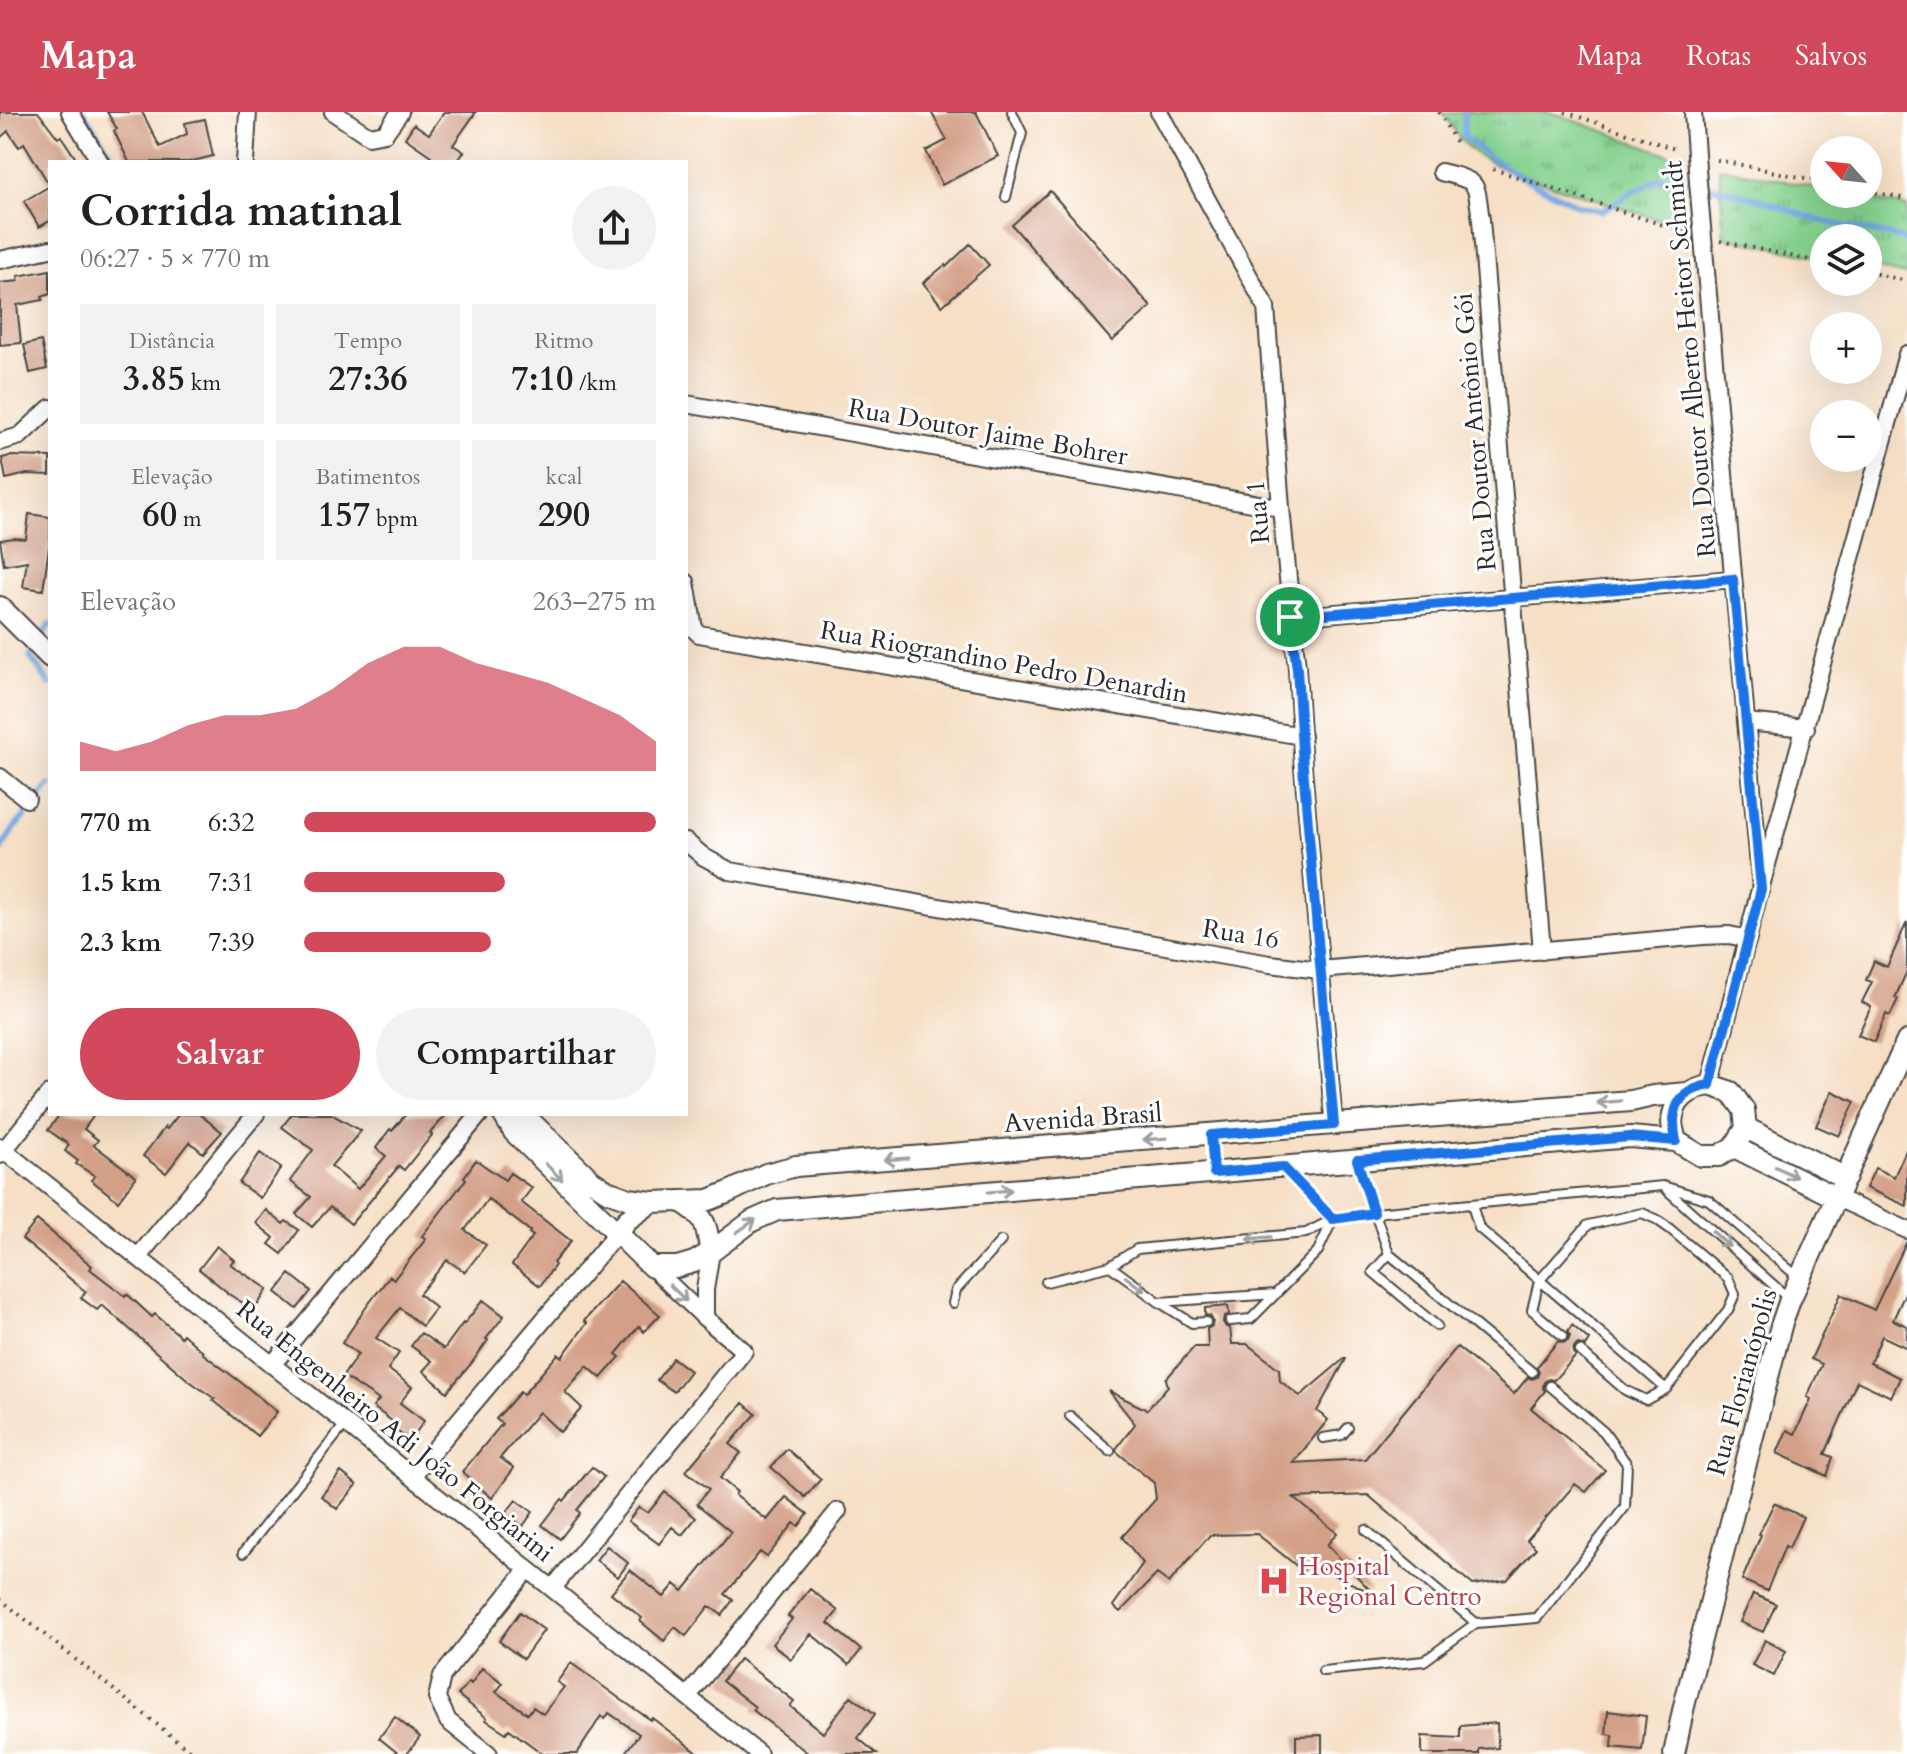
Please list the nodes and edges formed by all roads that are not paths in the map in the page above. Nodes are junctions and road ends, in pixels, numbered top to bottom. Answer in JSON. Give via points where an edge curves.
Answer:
{"nodes":[{"id":1,"x":70,"y":112,"type":"edge"},
{"id":2,"x":248,"y":112,"type":"edge"},
{"id":3,"x":333,"y":112,"type":"edge"},
{"id":4,"x":400,"y":112,"type":"edge"},
{"id":5,"x":1012,"y":112,"type":"edge"},
{"id":6,"x":1159,"y":112,"type":"edge"},
{"id":7,"x":1693,"y":112,"type":"edge"},
{"id":8,"x":99,"y":160,"type":"edge"},
{"id":9,"x":245,"y":160,"type":"edge"},
{"id":10,"x":1441,"y":172,"type":"dead end"},
{"id":11,"x":1006,"y":197,"type":"dead end"},
{"id":12,"x":48,"y":249,"type":"edge"},
{"id":13,"x":0,"y":260,"type":"edge"},
{"id":14,"x":1907,"y":354,"type":"edge"},
{"id":15,"x":688,"y":404,"type":"edge"},
{"id":16,"x":48,"y":410,"type":"edge"},
{"id":17,"x":0,"y":442,"type":"edge"},
{"id":18,"x":1281,"y":508,"type":"junction"},
{"id":19,"x":1733,"y":579,"type":"junction"},
{"id":20,"x":688,"y":594,"type":"edge"},
{"id":21,"x":1513,"y":598,"type":"junction"},
{"id":22,"x":0,"y":607,"type":"edge"},
{"id":23,"x":1290,"y":617,"type":"junction"},
{"id":24,"x":48,"y":654,"type":"edge"},
{"id":25,"x":1746,"y":722,"type":"junction"},
{"id":26,"x":1806,"y":728,"type":"junction"},
{"id":27,"x":1302,"y":736,"type":"junction"},
{"id":28,"x":0,"y":777,"type":"edge"},
{"id":29,"x":27,"y":799,"type":"dead end"},
{"id":30,"x":688,"y":844,"type":"edge"},
{"id":31,"x":1761,"y":889,"type":"junction"},
{"id":32,"x":1748,"y":939,"type":"junction"},
{"id":33,"x":1542,"y":951,"type":"junction"},
{"id":34,"x":1320,"y":970,"type":"junction"},
{"id":35,"x":1907,"y":1041,"type":"edge"},
{"id":36,"x":1710,"y":1085,"type":"junction"},
{"id":37,"x":1687,"y":1093,"type":"junction"},
{"id":38,"x":48,"y":1095,"type":"edge"},
{"id":39,"x":254,"y":1116,"type":"edge"},
{"id":40,"x":478,"y":1116,"type":"edge"},
{"id":41,"x":504,"y":1116,"type":"edge"},
{"id":42,"x":523,"y":1116,"type":"edge"},
{"id":43,"x":1334,"y":1125,"type":"junction"},
{"id":44,"x":1746,"y":1128,"type":"junction"},
{"id":45,"x":1211,"y":1135,"type":"junction"},
{"id":46,"x":1676,"y":1141,"type":"junction"},
{"id":47,"x":1734,"y":1147,"type":"junction"},
{"id":48,"x":1,"y":1151,"type":"edge"},
{"id":49,"x":1357,"y":1160,"type":"junction"},
{"id":50,"x":1283,"y":1167,"type":"junction"},
{"id":51,"x":1214,"y":1173,"type":"junction"},
{"id":52,"x":1846,"y":1178,"type":"junction"},
{"id":53,"x":1663,"y":1186,"type":"junction"},
{"id":54,"x":1837,"y":1198,"type":"junction"},
{"id":55,"x":652,"y":1202,"type":"junction"},
{"id":56,"x":682,"y":1202,"type":"junction"},
{"id":57,"x":1472,"y":1205,"type":"junction"},
{"id":58,"x":1374,"y":1213,"type":"junction"},
{"id":59,"x":1333,"y":1219,"type":"junction"},
{"id":60,"x":1907,"y":1230,"type":"edge"},
{"id":61,"x":617,"y":1233,"type":"junction"},
{"id":62,"x":1001,"y":1241,"type":"dead end"},
{"id":63,"x":711,"y":1252,"type":"junction"},
{"id":64,"x":1389,"y":1254,"type":"junction"},
{"id":65,"x":138,"y":1257,"type":"junction"},
{"id":66,"x":1110,"y":1266,"type":"junction"},
{"id":67,"x":652,"y":1267,"type":"junction"},
{"id":68,"x":1800,"y":1278,"type":"junction"},
{"id":69,"x":1539,"y":1281,"type":"junction"},
{"id":70,"x":1046,"y":1282,"type":"dead end"},
{"id":71,"x":1276,"y":1294,"type":"junction"},
{"id":72,"x":1790,"y":1300,"type":"junction"},
{"id":73,"x":1159,"y":1302,"type":"junction"},
{"id":74,"x":953,"y":1303,"type":"dead end"},
{"id":75,"x":705,"y":1318,"type":"junction"},
{"id":76,"x":1230,"y":1321,"type":"dead end"},
{"id":77,"x":1206,"y":1322,"type":"dead end"},
{"id":78,"x":1437,"y":1326,"type":"dead end"},
{"id":79,"x":1563,"y":1336,"type":"dead end"},
{"id":80,"x":1580,"y":1351,"type":"dead end"},
{"id":81,"x":272,"y":1365,"type":"junction"},
{"id":82,"x":1532,"y":1372,"type":"dead end"},
{"id":83,"x":1550,"y":1386,"type":"dead end"},
{"id":84,"x":1666,"y":1389,"type":"junction"},
{"id":85,"x":1070,"y":1416,"type":"dead end"},
{"id":86,"x":346,"y":1423,"type":"junction"},
{"id":87,"x":1348,"y":1428,"type":"dead end"},
{"id":88,"x":1323,"y":1438,"type":"dead end"},
{"id":89,"x":1110,"y":1451,"type":"dead end"},
{"id":90,"x":412,"y":1476,"type":"junction"},
{"id":91,"x":838,"y":1511,"type":"dead end"},
{"id":92,"x":1366,"y":1530,"type":"dead end"},
{"id":93,"x":243,"y":1553,"type":"dead end"},
{"id":94,"x":528,"y":1569,"type":"junction"},
{"id":95,"x":553,"y":1588,"type":"junction"},
{"id":96,"x":1476,"y":1623,"type":"junction"},
{"id":97,"x":1323,"y":1671,"type":"dead end"},
{"id":98,"x":688,"y":1696,"type":"junction"},
{"id":99,"x":489,"y":1754,"type":"edge"},
{"id":100,"x":759,"y":1754,"type":"edge"},
{"id":101,"x":1674,"y":1754,"type":"edge"}],
"edges":[{"from":1,"to":8,"type":"street"},
{"from":2,"to":9,"type":"street"},
{"from":3,"to":4,"type":"street","via":[[369,136],[385,133]]},
{"from":5,"to":11,"type":"lane","via":[[1022,133]]},
{"from":6,"to":18,"type":"street","name":"Rua 1","via":[[1266,307]]},
{"from":7,"to":19,"type":"street","name":"Rua Doutor Alberto Heitor Schmidt"},
{"from":10,"to":21,"type":"street","name":"Rua Doutor Antônio Gói","via":[[1476,186]]},
{"from":12,"to":13,"type":"street"},
{"from":14,"to":26,"type":"street"},
{"from":15,"to":18,"type":"street","name":"Rua Doutor Jaime Bohrer"},
{"from":16,"to":17,"type":"street","via":[[20,436]]},
{"from":18,"to":23,"type":"street","name":"Rua 1"},
{"from":19,"to":21,"type":"street"},
{"from":19,"to":25,"type":"street","name":"Rua Doutor Alberto Heitor Schmidt"},
{"from":20,"to":27,"type":"street","name":"Rua Riograndino Pedro Denardin","via":[[699,634]]},
{"from":21,"to":23,"type":"street"},
{"from":21,"to":33,"type":"street","name":"Rua Doutor Antônio Gói"},
{"from":22,"to":24,"type":"street"},
{"from":23,"to":27,"type":"street","name":"Rua 1"},
{"from":25,"to":26,"type":"street"},
{"from":25,"to":31,"type":"street","name":"Rua Doutor Alberto Heitor Schmidt"},
{"from":26,"to":31,"type":"street"},
{"from":27,"to":34,"type":"street","name":"Rua 1"},
{"from":28,"to":29,"type":"street"},
{"from":30,"to":34,"type":"street","name":"Rua 16","via":[[730,871]]},
{"from":31,"to":32,"type":"street"},
{"from":32,"to":33,"type":"street","name":"Rua 16","via":[[1716,935]]},
{"from":32,"to":36,"type":"street"},
{"from":33,"to":34,"type":"street","name":"Rua 16"},
{"from":34,"to":43,"type":"street","name":"Rua 1"},
{"from":35,"to":52,"type":"street","name":"Rua Florianópolis"},
{"from":36,"to":37,"type":"street","name":"Avenida Brasil"},
{"from":36,"to":44,"type":"street","via":[[1731,1092],[1744,1110]]},
{"from":37,"to":43,"type":"street","name":"Avenida Brasil","one_way":true},
{"from":37,"to":46,"type":"street","via":[[1672,1122]]},
{"from":38,"to":48,"type":"street"},
{"from":39,"to":65,"type":"street"},
{"from":40,"to":81,"type":"street"},
{"from":41,"to":61,"type":"street","one_way":true,"via":[[514,1132]]},
{"from":42,"to":55,"type":"street","name":"Avenida Brasil","via":[[592,1181],[629,1199]]},
{"from":43,"to":45,"type":"street","name":"Avenida Brasil"},
{"from":44,"to":47,"type":"street"},
{"from":44,"to":52,"type":"street"},
{"from":45,"to":51,"type":"street"},
{"from":45,"to":56,"type":"street","name":"Avenida Brasil","one_way":true,"via":[[796,1166],[709,1200]]},
{"from":46,"to":47,"type":"street","via":[[1701,1156],[1719,1156]]},
{"from":46,"to":49,"type":"street","via":[[1630,1137]]},
{"from":47,"to":54,"type":"street","one_way":true},
{"from":48,"to":65,"type":"street","name":"Rua Engenheiro Adi João Forgiarini"},
{"from":49,"to":50,"type":"street"},
{"from":49,"to":58,"type":"lane"},
{"from":50,"to":51,"type":"street"},
{"from":50,"to":59,"type":"lane"},
{"from":63,"to":51,"type":"street","one_way":true,"via":[[752,1221],[777,1210]]},
{"from":52,"to":54,"type":"street","name":"Rua Florianópolis"},
{"from":53,"to":57,"type":"lane"},
{"from":53,"to":68,"type":"lane","via":[[1709,1200]]},
{"from":53,"to":72,"type":"lane","one_way":true},
{"from":54,"to":60,"type":"street"},
{"from":54,"to":68,"type":"street","name":"Rua Florianópolis"},
{"from":55,"to":56,"type":"street","name":"Avenida Brasil"},
{"from":55,"to":61,"type":"street"},
{"from":56,"to":63,"type":"street","via":[[706,1224]]},
{"from":57,"to":58,"type":"lane"},
{"from":57,"to":69,"type":"lane","via":[[1479,1228]]},
{"from":58,"to":59,"type":"lane"},
{"from":58,"to":64,"type":"lane"},
{"from":59,"to":66,"type":"lane","one_way":true,"via":[[1306,1233],[1137,1249]]},
{"from":59,"to":71,"type":"lane","via":[[1318,1251]]},
{"from":61,"to":67,"type":"street"},
{"from":61,"to":90,"type":"street"},
{"from":62,"to":74,"type":"lane","via":[[956,1290]]},
{"from":63,"to":67,"type":"street","via":[[677,1267]]},
{"from":63,"to":75,"type":"street"},
{"from":64,"to":78,"type":"lane","via":[[1373,1272]]},
{"from":64,"to":82,"type":"lane"},
{"from":65,"to":81,"type":"street","name":"Rua Engenheiro Adi João Forgiarini"},
{"from":66,"to":70,"type":"lane"},
{"from":66,"to":73,"type":"lane","one_way":true},
{"from":67,"to":75,"type":"street","one_way":true},
{"from":68,"to":72,"type":"street","name":"Rua Florianópolis"},
{"from":69,"to":79,"type":"lane","via":[[1532,1310]]},
{"from":69,"to":84,"type":"lane"},
{"from":69,"to":84,"type":"lane","via":[[1588,1225],[1642,1213],[1670,1229],[1728,1278],[1735,1294],[1728,1310]]},
{"from":71,"to":73,"type":"lane"},
{"from":71,"to":76,"type":"lane","via":[[1251,1319]]},
{"from":72,"to":101,"type":"street","name":"Rua Florianópolis"},
{"from":73,"to":77,"type":"lane","via":[[1192,1323]]},
{"from":75,"to":95,"type":"street","via":[[744,1351]]},
{"from":80,"to":84,"type":"lane","via":[[1625,1390],[1646,1400]]},
{"from":81,"to":86,"type":"street","name":"Rua Engenheiro Adi João Forgiarini"},
{"from":83,"to":96,"type":"lane","via":[[1604,1432],[1627,1464],[1625,1507],[1537,1618]]},
{"from":85,"to":89,"type":"lane"},
{"from":86,"to":90,"type":"street","name":"Rua Engenheiro Adi João Forgiarini"},
{"from":86,"to":93,"type":"lane"},
{"from":87,"to":88,"type":"lane","via":[[1342,1435]]},
{"from":90,"to":94,"type":"street","name":"Rua Engenheiro Adi João Forgiarini"},
{"from":91,"to":98,"type":"street"},
{"from":92,"to":96,"type":"lane"},
{"from":94,"to":95,"type":"street","name":"Rua Engenheiro Adi João Forgiarini"},
{"from":94,"to":99,"type":"street","via":[[442,1676],[437,1698],[448,1721]]},
{"from":95,"to":98,"type":"street","name":"Rua Engenheiro Adi João Forgiarini"},
{"from":96,"to":97,"type":"lane","via":[[1424,1661]]},
{"from":98,"to":100,"type":"street","name":"Rua Engenheiro Adi João Forgiarini"}]}
